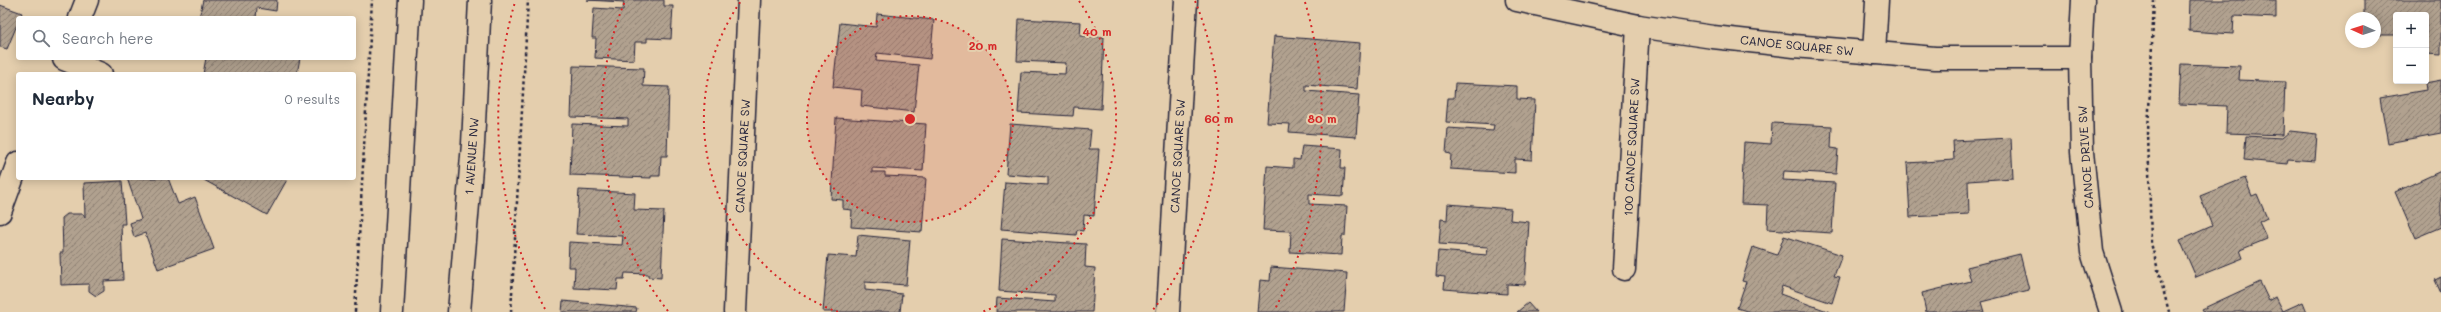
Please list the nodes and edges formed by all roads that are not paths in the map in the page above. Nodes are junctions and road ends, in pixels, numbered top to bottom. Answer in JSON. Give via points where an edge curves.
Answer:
{"nodes":[{"id":1,"x":87,"y":0,"type":"edge"},
{"id":2,"x":410,"y":0,"type":"edge"},
{"id":3,"x":480,"y":0,"type":"edge"},
{"id":4,"x":749,"y":0,"type":"edge"},
{"id":5,"x":1186,"y":0,"type":"edge"},
{"id":6,"x":1517,"y":0,"type":"edge"},
{"id":7,"x":1878,"y":0,"type":"edge"},
{"id":8,"x":2083,"y":0,"type":"edge"},
{"id":9,"x":81,"y":16,"type":"edge"},
{"id":10,"x":1638,"y":26,"type":"junction"},
{"id":11,"x":1874,"y":53,"type":"junction"},
{"id":12,"x":2080,"y":58,"type":"junction"},
{"id":13,"x":62,"y":64,"type":"edge"},
{"id":14,"x":93,"y":72,"type":"edge"},
{"id":15,"x":16,"y":168,"type":"edge"},
{"id":16,"x":0,"y":212,"type":"edge"},
{"id":17,"x":1624,"y":269,"type":"dead end"},
{"id":18,"x":392,"y":312,"type":"edge"},
{"id":19,"x":459,"y":312,"type":"edge"},
{"id":20,"x":734,"y":312,"type":"edge"},
{"id":21,"x":1168,"y":312,"type":"edge"},
{"id":22,"x":2111,"y":312,"type":"edge"}],
"edges":[{"from":1,"to":9,"type":"street"},
{"from":2,"to":18,"type":"street"},
{"from":3,"to":19,"type":"street","name":"1 AVENUE NW","via":[[473,144]]},
{"from":4,"to":20,"type":"street","name":"CANOE SQUARE SW"},
{"from":5,"to":21,"type":"street","name":"CANOE SQUARE SW"},
{"from":6,"to":10,"type":"street","name":"CANOE SQUARE SW"},
{"from":7,"to":11,"type":"street"},
{"from":8,"to":12,"type":"street","name":"CANOE DRIVE SW"},
{"from":10,"to":11,"type":"street","name":"CANOE SQUARE SW","via":[[1713,37]]},
{"from":10,"to":17,"type":"street","name":"100 CANOE SQUARE SW"},
{"from":11,"to":12,"type":"street","name":"CANOE SQUARE SW","via":[[1935,58]]},
{"from":12,"to":22,"type":"street","name":"CANOE DRIVE SW","via":[[2082,152],[2092,252]]},
{"from":13,"to":14,"type":"street"},
{"from":15,"to":16,"type":"street"}]}
